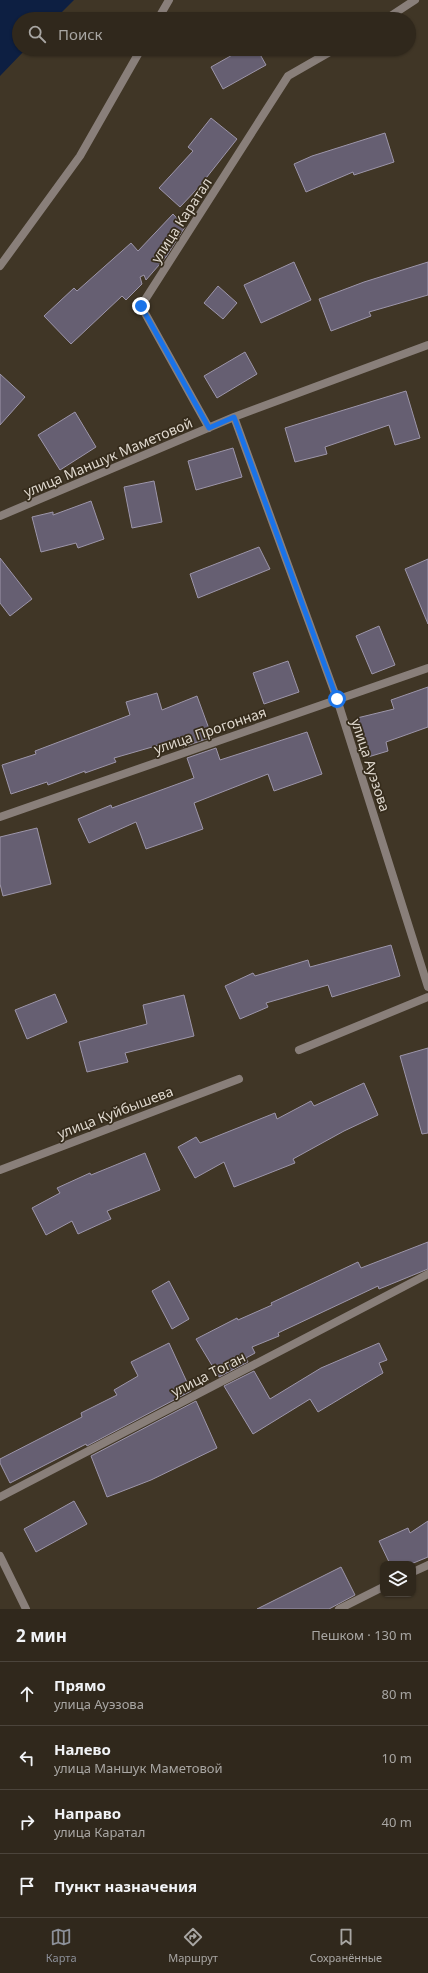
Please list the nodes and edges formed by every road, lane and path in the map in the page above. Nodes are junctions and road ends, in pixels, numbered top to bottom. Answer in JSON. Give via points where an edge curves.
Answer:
{"nodes":[{"id":1,"x":169,"y":0,"type":"edge"},
{"id":2,"x":415,"y":0,"type":"edge"},
{"id":3,"x":162,"y":12,"type":"edge"},
{"id":4,"x":397,"y":12,"type":"edge"},
{"id":5,"x":137,"y":56,"type":"edge"},
{"id":6,"x":323,"y":56,"type":"edge"},
{"id":7,"x":0,"y":266,"type":"edge"},
{"id":8,"x":428,"y":345,"type":"edge"},
{"id":9,"x":234,"y":417,"type":"junction"},
{"id":10,"x":209,"y":428,"type":"junction"},
{"id":11,"x":0,"y":516,"type":"edge"},
{"id":12,"x":428,"y":668,"type":"edge"},
{"id":13,"x":337,"y":699,"type":"junction"},
{"id":14,"x":0,"y":817,"type":"edge"},
{"id":15,"x":428,"y":987,"type":"edge"},
{"id":16,"x":428,"y":997,"type":"edge"},
{"id":17,"x":299,"y":1050,"type":"dead end"},
{"id":18,"x":239,"y":1079,"type":"dead end"},
{"id":19,"x":0,"y":1170,"type":"edge"},
{"id":20,"x":428,"y":1274,"type":"edge"},
{"id":21,"x":0,"y":1497,"type":"edge"},
{"id":22,"x":0,"y":1556,"type":"edge"},
{"id":23,"x":428,"y":1565,"type":"edge"},
{"id":24,"x":416,"y":1571,"type":"edge"},
{"id":25,"x":380,"y":1588,"type":"edge"},
{"id":26,"x":26,"y":1609,"type":"edge"},
{"id":27,"x":339,"y":1609,"type":"edge"}],
"edges":[{"from":1,"to":3,"type":"street"},
{"from":2,"to":4,"type":"street"},
{"from":5,"to":7,"type":"street","via":[[80,156]]},
{"from":6,"to":10,"type":"street","name":"улица Каратал","via":[[288,76],[141,306]]},
{"from":8,"to":9,"type":"street","name":"улица Маншук Маметовой"},
{"from":9,"to":10,"type":"street","name":"улица Маншук Маметовой"},
{"from":9,"to":13,"type":"street","name":"улица Ауэзова"},
{"from":10,"to":11,"type":"street","name":"улица Маншук Маметовой"},
{"from":12,"to":13,"type":"street","name":"улица Прогонная"},
{"from":13,"to":14,"type":"street","name":"улица Прогонная"},
{"from":13,"to":15,"type":"street","name":"улица Ауэзова"},
{"from":16,"to":17,"type":"street"},
{"from":18,"to":19,"type":"street","name":"улица Куйбышева"},
{"from":20,"to":21,"type":"street","name":"улица Тоган"},
{"from":22,"to":26,"type":"street"},
{"from":23,"to":24,"type":"street"},
{"from":25,"to":27,"type":"street"}]}
